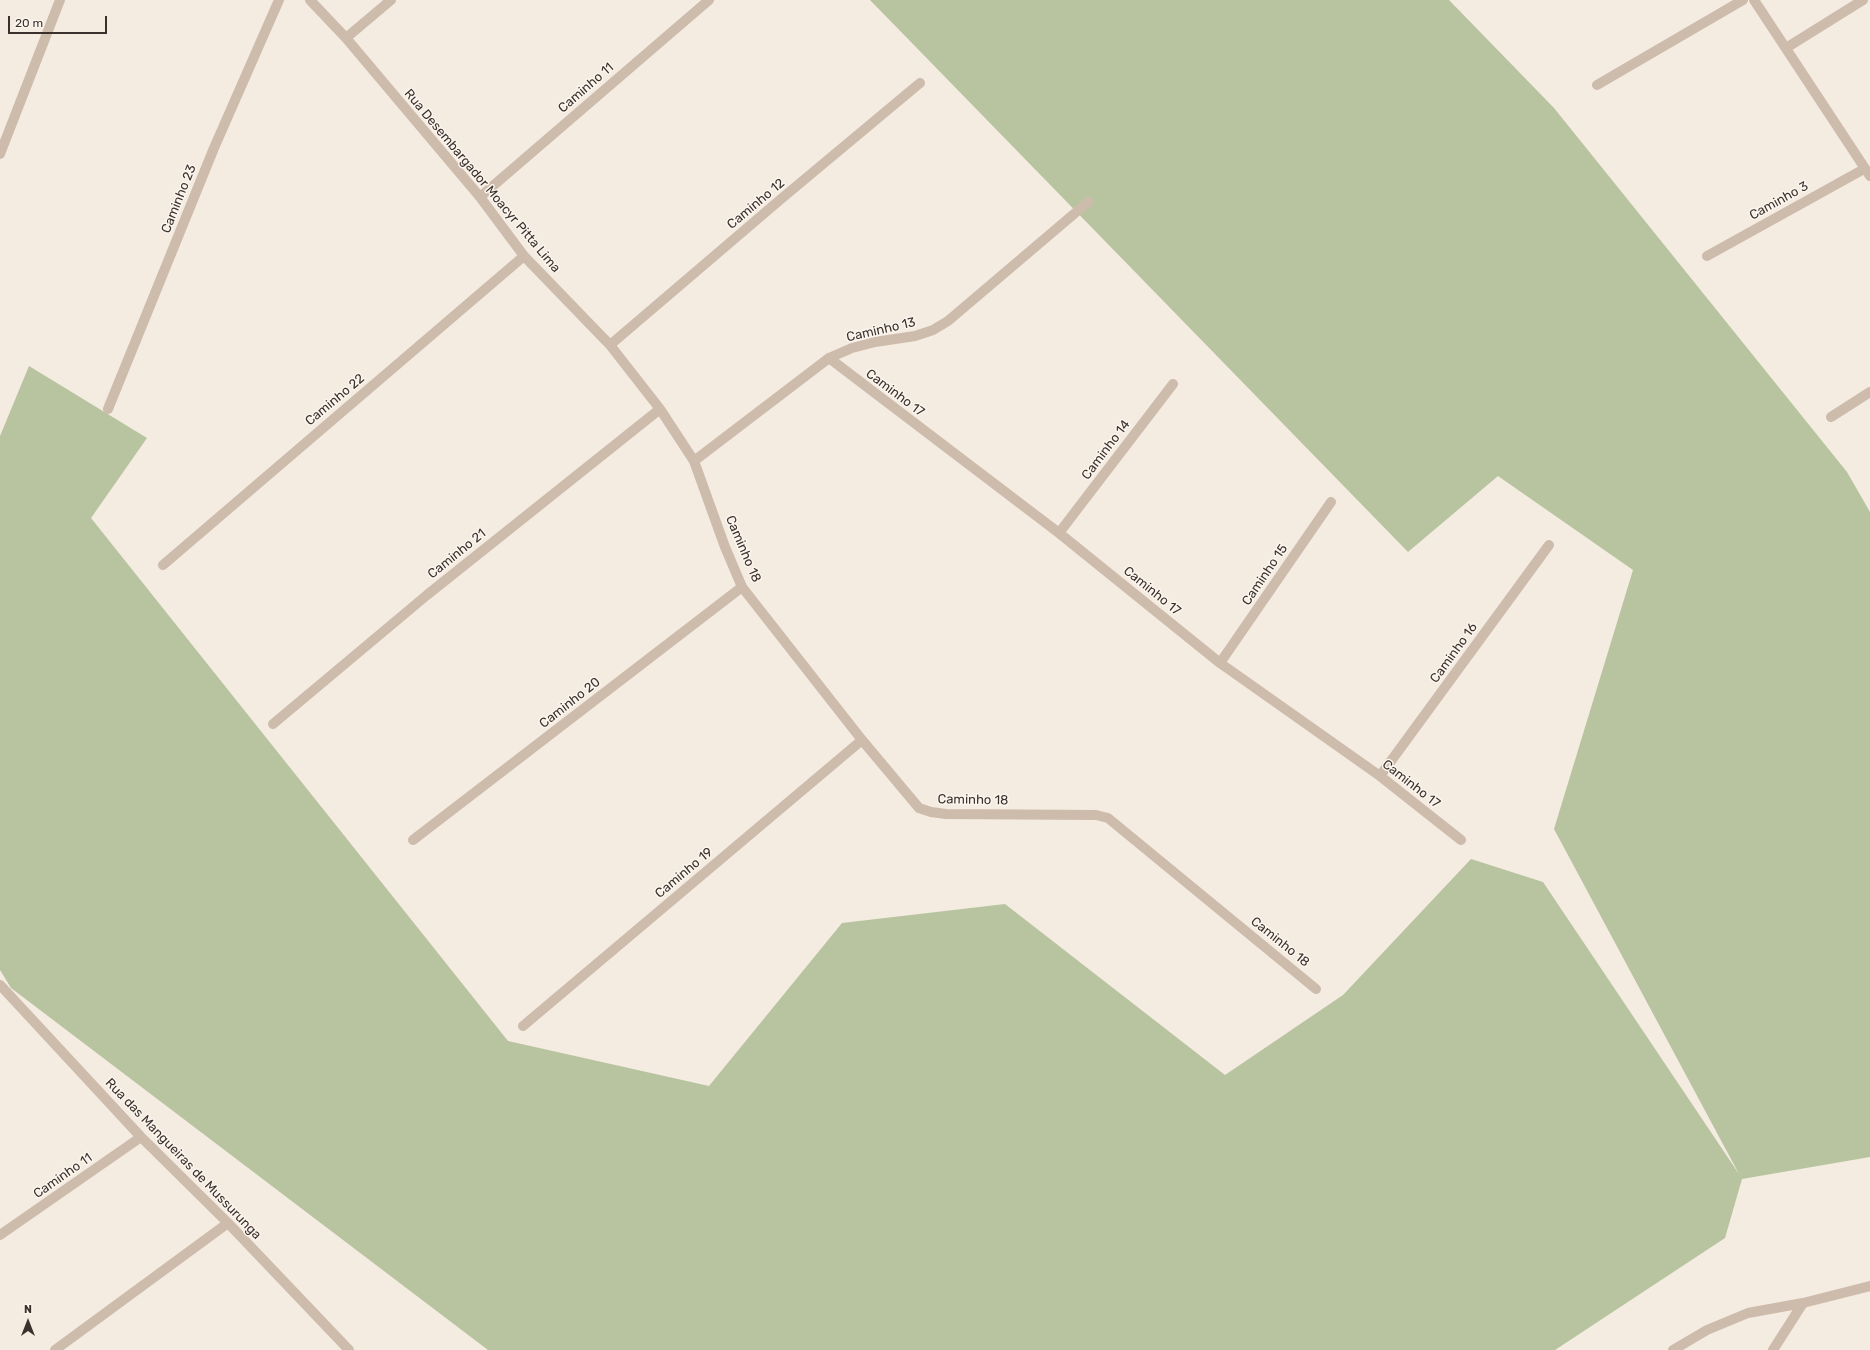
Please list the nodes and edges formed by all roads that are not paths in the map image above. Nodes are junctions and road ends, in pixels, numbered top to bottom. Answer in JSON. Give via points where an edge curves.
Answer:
{"nodes":[{"id":1,"x":60,"y":0,"type":"edge"},
{"id":2,"x":279,"y":0,"type":"edge"},
{"id":3,"x":310,"y":0,"type":"edge"},
{"id":4,"x":391,"y":0,"type":"edge"},
{"id":5,"x":709,"y":0,"type":"edge"},
{"id":6,"x":1743,"y":0,"type":"edge"},
{"id":7,"x":1754,"y":0,"type":"edge"},
{"id":8,"x":1863,"y":0,"type":"edge"},
{"id":9,"x":346,"y":38,"type":"junction"},
{"id":10,"x":1786,"y":48,"type":"junction"},
{"id":11,"x":920,"y":83,"type":"dead end"},
{"id":12,"x":1596,"y":84,"type":"dead end"},
{"id":13,"x":0,"y":154,"type":"edge"},
{"id":14,"x":1867,"y":172,"type":"edge"},
{"id":15,"x":480,"y":197,"type":"junction"},
{"id":16,"x":1088,"y":202,"type":"dead end"},
{"id":17,"x":524,"y":256,"type":"junction"},
{"id":18,"x":1707,"y":256,"type":"dead end"},
{"id":19,"x":610,"y":345,"type":"junction"},
{"id":20,"x":829,"y":358,"type":"junction"},
{"id":21,"x":1173,"y":384,"type":"dead end"},
{"id":22,"x":1870,"y":392,"type":"edge"},
{"id":23,"x":108,"y":408,"type":"dead end"},
{"id":24,"x":660,"y":408,"type":"junction"},
{"id":25,"x":1831,"y":417,"type":"dead end"},
{"id":26,"x":694,"y":461,"type":"junction"},
{"id":27,"x":709,"y":501,"type":"joint"},
{"id":28,"x":1331,"y":502,"type":"dead end"},
{"id":29,"x":1059,"y":533,"type":"junction"},
{"id":30,"x":1549,"y":545,"type":"dead end"},
{"id":31,"x":163,"y":565,"type":"dead end"},
{"id":32,"x":742,"y":587,"type":"junction"},
{"id":33,"x":1220,"y":663,"type":"junction"},
{"id":34,"x":273,"y":724,"type":"dead end"},
{"id":35,"x":862,"y":740,"type":"junction"},
{"id":36,"x":1380,"y":776,"type":"junction"},
{"id":37,"x":413,"y":840,"type":"dead end"},
{"id":38,"x":1460,"y":840,"type":"dead end"},
{"id":39,"x":0,"y":985,"type":"edge"},
{"id":40,"x":1316,"y":989,"type":"dead end"},
{"id":41,"x":523,"y":1026,"type":"dead end"},
{"id":42,"x":141,"y":1137,"type":"junction"},
{"id":43,"x":228,"y":1223,"type":"junction"},
{"id":44,"x":0,"y":1235,"type":"edge"},
{"id":45,"x":1870,"y":1286,"type":"edge"},
{"id":46,"x":1803,"y":1303,"type":"junction"},
{"id":47,"x":56,"y":1350,"type":"edge"},
{"id":48,"x":349,"y":1350,"type":"edge"},
{"id":49,"x":1673,"y":1350,"type":"edge"},
{"id":50,"x":1773,"y":1350,"type":"edge"}],
"edges":[{"from":1,"to":13,"type":"street"},
{"from":2,"to":23,"type":"street","name":"Caminho 23","via":[[214,148]]},
{"from":3,"to":9,"type":"street","name":"Rua Desembargador Moacyr Pitta Lima"},
{"from":4,"to":9,"type":"street"},
{"from":5,"to":15,"type":"street","name":"Caminho 11"},
{"from":6,"to":12,"type":"street"},
{"from":7,"to":10,"type":"street"},
{"from":8,"to":10,"type":"street"},
{"from":9,"to":15,"type":"street","name":"Rua Desembargador Moacyr Pitta Lima"},
{"from":10,"to":14,"type":"street"},
{"from":11,"to":19,"type":"street","name":"Caminho 12"},
{"from":14,"to":18,"type":"street","name":"Caminho 3"},
{"from":15,"to":17,"type":"street","name":"Rua Desembargador Moacyr Pitta Lima"},
{"from":16,"to":20,"type":"street","name":"Caminho 13","via":[[938,327],[915,336],[852,348]]},
{"from":17,"to":19,"type":"street","name":"Rua Desembargador Moacyr Pitta Lima"},
{"from":17,"to":31,"type":"street","name":"Caminho 22"},
{"from":19,"to":24,"type":"street","name":"Rua Desembargador Moacyr Pitta Lima"},
{"from":20,"to":26,"type":"street","name":"Caminho 13"},
{"from":20,"to":29,"type":"street","name":"Caminho 17"},
{"from":21,"to":29,"type":"street","name":"Caminho 14"},
{"from":22,"to":25,"type":"street"},
{"from":24,"to":26,"type":"street","name":"Rua Desembargador Moacyr Pitta Lima"},
{"from":24,"to":34,"type":"street","name":"Caminho 21","via":[[427,595]]},
{"from":26,"to":27,"type":"street","name":"Rua Desembargador Moacyr Pitta Lima"},
{"from":27,"to":32,"type":"street","name":"Caminho 18"},
{"from":28,"to":33,"type":"street","name":"Caminho 15"},
{"from":29,"to":33,"type":"street","name":"Caminho 17"},
{"from":30,"to":36,"type":"street","name":"Caminho 16"},
{"from":32,"to":35,"type":"street","name":"Caminho 18"},
{"from":32,"to":37,"type":"street","name":"Caminho 20"},
{"from":33,"to":36,"type":"street","name":"Caminho 17"},
{"from":35,"to":40,"type":"street","name":"Caminho 18","via":[[919,808],[931,812],[1096,814],[1108,818]]},
{"from":35,"to":41,"type":"street","name":"Caminho 19"},
{"from":36,"to":38,"type":"street","name":"Caminho 17"},
{"from":39,"to":42,"type":"street","name":"Rua das Mangueiras de Mussurunga"},
{"from":42,"to":43,"type":"street","name":"Rua das Mangueiras de Mussurunga"},
{"from":42,"to":44,"type":"street","name":"Caminho 11"},
{"from":43,"to":47,"type":"street"},
{"from":43,"to":48,"type":"street","name":"Rua das Mangueiras de Mussurunga"},
{"from":45,"to":46,"type":"street"},
{"from":46,"to":49,"type":"street","via":[[1748,1314],[1707,1330]]},
{"from":46,"to":50,"type":"street"}]}
